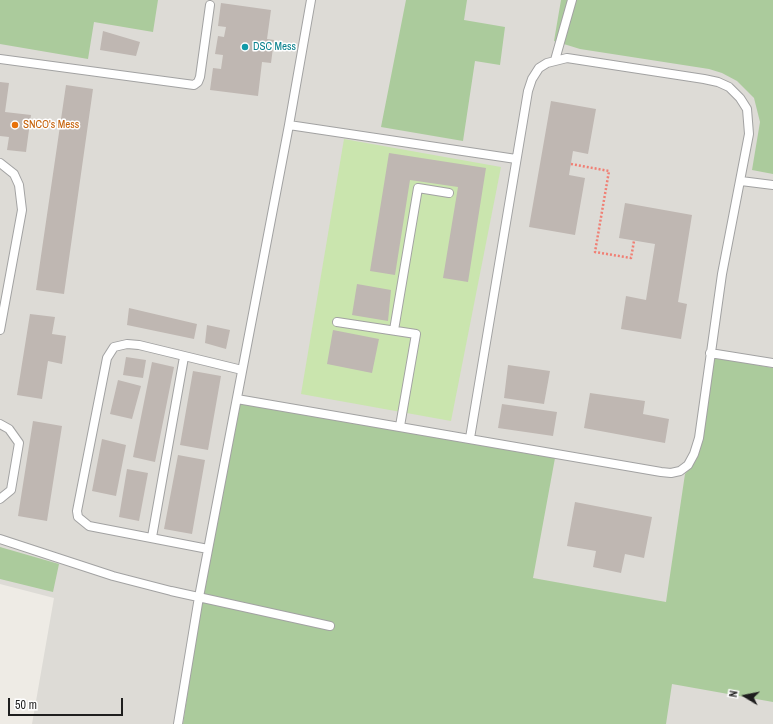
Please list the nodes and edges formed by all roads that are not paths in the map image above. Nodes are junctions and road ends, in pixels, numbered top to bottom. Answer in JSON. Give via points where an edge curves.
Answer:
{"nodes":[{"id":1,"x":311,"y":0,"type":"edge"},
{"id":2,"x":572,"y":0,"type":"edge"},
{"id":3,"x":210,"y":5,"type":"dead end"},
{"id":4,"x":0,"y":59,"type":"edge"},
{"id":5,"x":555,"y":60,"type":"junction"},
{"id":6,"x":289,"y":125,"type":"junction"},
{"id":7,"x":516,"y":159,"type":"junction"},
{"id":8,"x":0,"y":163,"type":"edge"},
{"id":9,"x":741,"y":181,"type":"junction"},
{"id":10,"x":773,"y":185,"type":"edge"},
{"id":11,"x":449,"y":193,"type":"dead end"},
{"id":12,"x":337,"y":322,"type":"dead end"},
{"id":13,"x":0,"y":330,"type":"edge"},
{"id":14,"x":394,"y":330,"type":"junction"},
{"id":15,"x":710,"y":353,"type":"junction"},
{"id":16,"x":184,"y":357,"type":"junction"},
{"id":17,"x":773,"y":363,"type":"edge"},
{"id":18,"x":242,"y":370,"type":"junction"},
{"id":19,"x":237,"y":399,"type":"junction"},
{"id":20,"x":0,"y":424,"type":"edge"},
{"id":21,"x":400,"y":426,"type":"junction"},
{"id":22,"x":470,"y":438,"type":"junction"},
{"id":23,"x":0,"y":499,"type":"edge"},
{"id":24,"x":152,"y":537,"type":"junction"},
{"id":25,"x":0,"y":539,"type":"edge"},
{"id":26,"x":208,"y":549,"type":"junction"},
{"id":27,"x":199,"y":597,"type":"junction"},
{"id":28,"x":330,"y":626,"type":"dead end"},
{"id":29,"x":178,"y":724,"type":"edge"}],
"edges":[{"from":1,"to":6,"type":"lane"},
{"from":2,"to":5,"type":"lane"},
{"from":3,"to":4,"type":"lane","via":[[200,77],[194,85]]},
{"from":5,"to":7,"type":"lane","via":[[539,68],[532,79]]},
{"from":5,"to":9,"type":"lane","via":[[576,59],[704,78],[729,87],[747,109],[749,120]]},
{"from":6,"to":7,"type":"lane"},
{"from":6,"to":18,"type":"lane"},
{"from":7,"to":22,"type":"lane"},
{"from":8,"to":13,"type":"lane","via":[[14,174],[19,185],[22,210]]},
{"from":9,"to":10,"type":"lane"},
{"from":9,"to":15,"type":"lane","via":[[722,274]]},
{"from":11,"to":14,"type":"lane","via":[[418,188]]},
{"from":12,"to":14,"type":"lane"},
{"from":14,"to":21,"type":"lane","via":[[416,334]]},
{"from":15,"to":17,"type":"lane"},
{"from":15,"to":22,"type":"lane","via":[[699,438],[691,460],[680,471],[671,474]]},
{"from":16,"to":18,"type":"lane"},
{"from":16,"to":24,"type":"lane"},
{"from":16,"to":24,"type":"lane","via":[[154,348],[127,344],[114,347],[110,351],[77,511],[78,517],[89,526]]},
{"from":18,"to":19,"type":"lane"},
{"from":19,"to":21,"type":"lane"},
{"from":19,"to":26,"type":"lane"},
{"from":20,"to":23,"type":"lane","via":[[9,429],[19,443],[11,490]]},
{"from":21,"to":22,"type":"lane"},
{"from":24,"to":26,"type":"lane"},
{"from":25,"to":27,"type":"lane","via":[[113,576]]},
{"from":26,"to":27,"type":"lane"},
{"from":27,"to":28,"type":"lane"},
{"from":27,"to":29,"type":"lane"}]}
